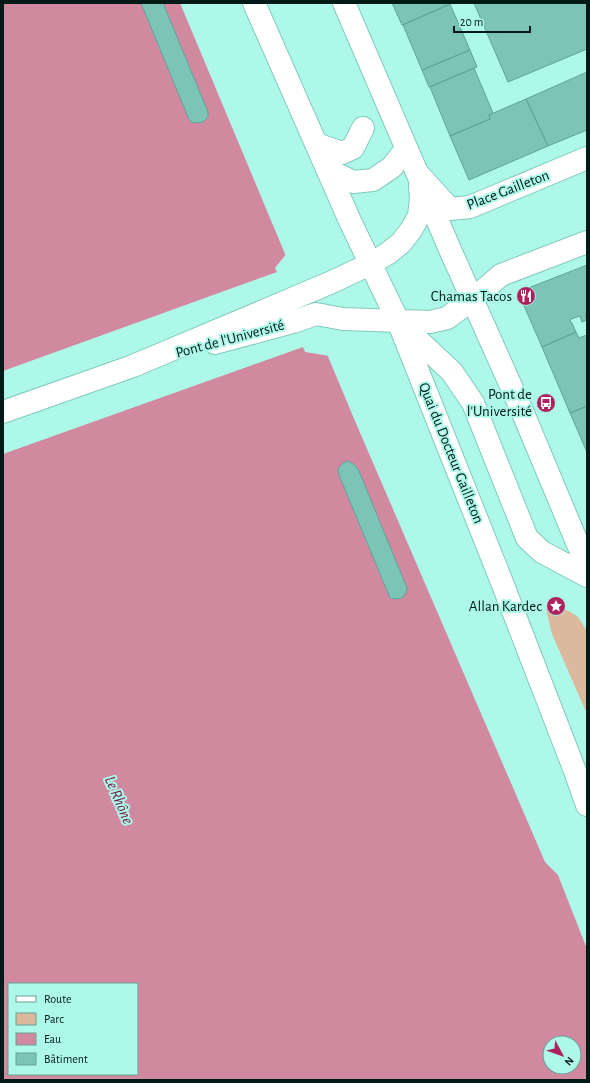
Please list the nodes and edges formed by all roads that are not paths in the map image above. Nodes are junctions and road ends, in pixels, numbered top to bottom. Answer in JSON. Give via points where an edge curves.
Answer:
{"nodes":[{"id":1,"x":254,"y":3,"type":"edge"},
{"id":2,"x":344,"y":3,"type":"edge"},
{"id":3,"x":364,"y":128,"type":"dead end"},
{"id":4,"x":316,"y":144,"type":"junction"},
{"id":5,"x":406,"y":149,"type":"junction"},
{"id":6,"x":587,"y":158,"type":"edge"},
{"id":7,"x":327,"y":168,"type":"junction"},
{"id":8,"x":418,"y":174,"type":"junction"},
{"id":9,"x":587,"y":242,"type":"edge"},
{"id":10,"x":370,"y":264,"type":"junction"},
{"id":11,"x":473,"y":300,"type":"junction"},
{"id":12,"x":398,"y":321,"type":"junction"},
{"id":13,"x":133,"y":366,"type":"junction"},
{"id":14,"x":3,"y":412,"type":"edge"},
{"id":15,"x":587,"y":566,"type":"edge"},
{"id":16,"x":587,"y":576,"type":"edge"},
{"id":17,"x":503,"y":585,"type":"junction"},
{"id":18,"x":587,"y":762,"type":"edge"},
{"id":19,"x":587,"y":805,"type":"edge"}],
"edges":[{"from":1,"to":4,"type":"main road","name":"Quai du Docteur Gailleton"},
{"from":2,"to":5,"type":"main road"},
{"from":3,"to":4,"type":"main road","via":[[353,148],[342,153]]},
{"from":4,"to":7,"type":"main road","name":"Quai du Docteur Gailleton"},
{"from":5,"to":7,"type":"main road","via":[[392,166],[373,180],[352,182]]},
{"from":5,"to":8,"type":"main road"},
{"from":6,"to":8,"type":"main road","name":"Place Gailleton","via":[[470,207],[450,209]]},
{"from":7,"to":10,"type":"main road","name":"Quai du Docteur Gailleton"},
{"from":8,"to":10,"type":"main road","via":[[421,198],[419,216],[401,243]]},
{"from":8,"to":11,"type":"main road"},
{"from":9,"to":11,"type":"main road","via":[[501,275]]},
{"from":10,"to":12,"type":"main road","name":"Quai du Docteur Gailleton"},
{"from":10,"to":13,"type":"main road","name":"Pont de l'Université"},
{"from":11,"to":12,"type":"main road","via":[[447,318],[430,322]]},
{"from":11,"to":15,"type":"main road"},
{"from":12,"to":13,"type":"main road","name":"Pont de l'Université","via":[[343,320],[316,314]]},
{"from":12,"to":16,"type":"main road","name":"Quai du Docteur Gailleton","via":[[452,372],[473,404],[527,538],[542,552]]},
{"from":12,"to":17,"type":"main road","name":"Quai du Docteur Gailleton"},
{"from":13,"to":14,"type":"main road","name":"Pont de l'Université"},
{"from":17,"to":18,"type":"main road","name":"Quai du Docteur Gailleton"},
{"from":17,"to":19,"type":"main road","name":"Quai du Docteur Gailleton"}]}
